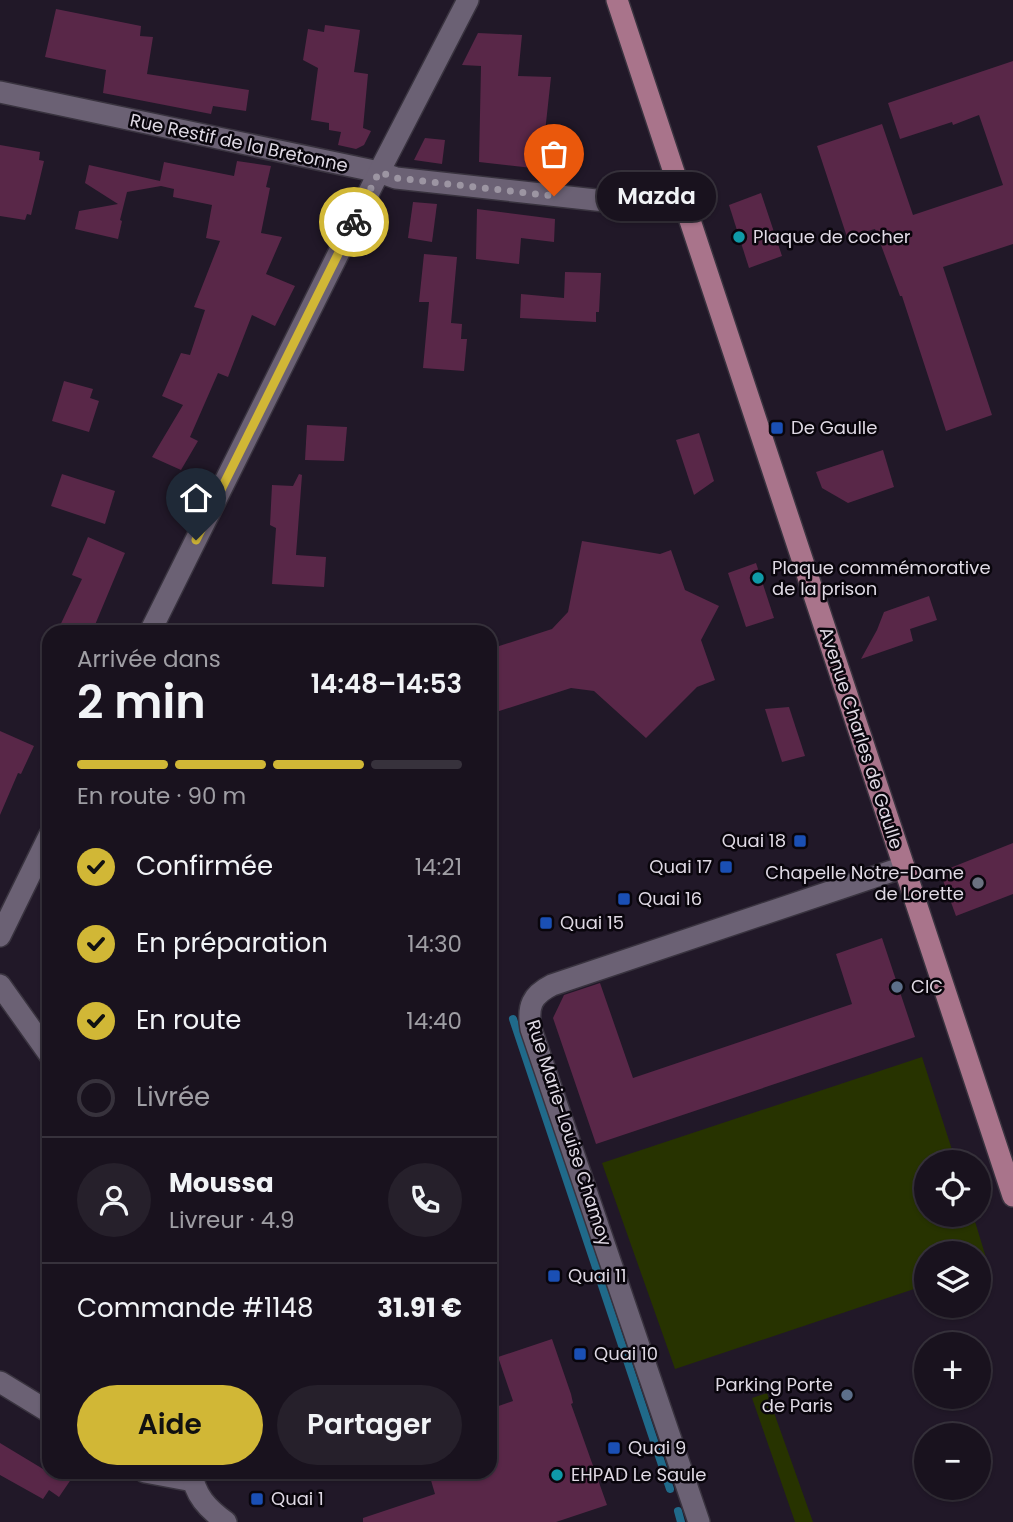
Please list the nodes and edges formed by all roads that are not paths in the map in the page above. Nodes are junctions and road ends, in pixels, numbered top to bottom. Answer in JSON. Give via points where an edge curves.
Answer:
{"nodes":[{"id":1,"x":468,"y":0,"type":"edge"},
{"id":2,"x":617,"y":0,"type":"edge"},
{"id":3,"x":0,"y":92,"type":"edge"},
{"id":4,"x":379,"y":172,"type":"junction"},
{"id":5,"x":687,"y":210,"type":"junction"},
{"id":6,"x":153,"y":625,"type":"edge"},
{"id":7,"x":42,"y":850,"type":"edge"},
{"id":8,"x":904,"y":867,"type":"junction"},
{"id":9,"x":0,"y":936,"type":"edge"},
{"id":10,"x":0,"y":985,"type":"edge"},
{"id":11,"x":42,"y":1044,"type":"edge"},
{"id":12,"x":1013,"y":1196,"type":"edge"},
{"id":13,"x":0,"y":1382,"type":"edge"},
{"id":14,"x":42,"y":1408,"type":"edge"},
{"id":15,"x":194,"y":1479,"type":"edge"},
{"id":16,"x":226,"y":1522,"type":"edge"},
{"id":17,"x":699,"y":1522,"type":"edge"}],
"edges":[{"from":1,"to":4,"type":"street"},
{"from":2,"to":5,"type":"main road","name":"Avenue Charles de Gaulle"},
{"from":3,"to":4,"type":"street","name":"Rue Restif de la Bretonne"},
{"from":4,"to":5,"type":"street","name":"Rue Restif de la Bretonne","via":[[409,180]]},
{"from":4,"to":6,"type":"street"},
{"from":5,"to":8,"type":"main road","name":"Avenue Charles de Gaulle"},
{"from":7,"to":9,"type":"street"},
{"from":8,"to":12,"type":"main road","name":"Avenue Charles de Gaulle"},
{"from":8,"to":17,"type":"street","name":"Rue Marie-Louise Chamoy","via":[[552,985],[531,1002],[531,1029]]},
{"from":10,"to":11,"type":"street"},
{"from":13,"to":14,"type":"street"},
{"from":15,"to":16,"type":"street","via":[[201,1500]]}]}
